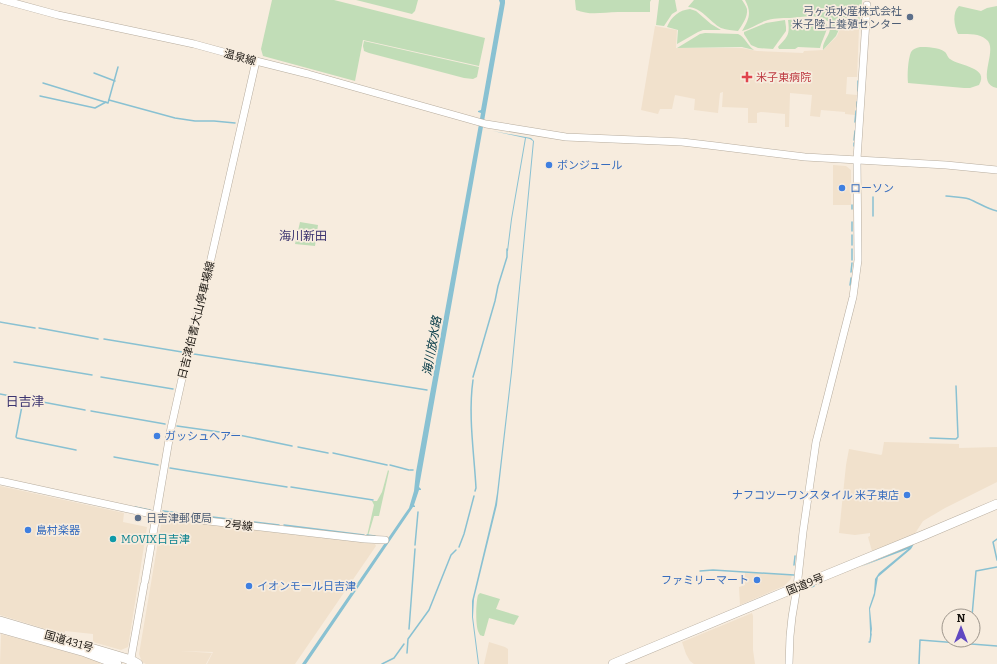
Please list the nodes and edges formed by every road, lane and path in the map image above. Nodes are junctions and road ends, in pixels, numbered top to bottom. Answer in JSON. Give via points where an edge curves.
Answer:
{"nodes":[{"id":1,"x":3,"y":0,"type":"edge"},
{"id":2,"x":867,"y":5,"type":"dead end"},
{"id":3,"x":256,"y":61,"type":"junction"},
{"id":4,"x":857,"y":159,"type":"junction"},
{"id":5,"x":997,"y":170,"type":"edge"},
{"id":6,"x":0,"y":481,"type":"edge"},
{"id":7,"x":997,"y":504,"type":"edge"},
{"id":8,"x":156,"y":516,"type":"junction"},
{"id":9,"x":385,"y":540,"type":"dead end"},
{"id":10,"x":797,"y":587,"type":"junction"},
{"id":11,"x":0,"y":621,"type":"edge"},
{"id":12,"x":0,"y":628,"type":"edge"},
{"id":13,"x":133,"y":663,"type":"edge"},
{"id":14,"x":117,"y":664,"type":"edge"},
{"id":15,"x":613,"y":664,"type":"edge"},
{"id":16,"x":789,"y":664,"type":"edge"}],
"edges":[{"from":1,"to":3,"type":"street","name":"温泉線"},
{"from":2,"to":4,"type":"street"},
{"from":3,"to":4,"type":"street","name":"温泉線","via":[[486,124],[566,137],[682,142],[805,157]]},
{"from":3,"to":8,"type":"street","name":"日吉津伯耆大山停車場線","via":[[171,428]]},
{"from":4,"to":5,"type":"street","name":"温泉線"},
{"from":4,"to":10,"type":"street","via":[[858,260],[854,290],[816,442]]},
{"from":6,"to":8,"type":"street","name":"2号線"},
{"from":7,"to":10,"type":"highway","name":"国道9号"},
{"from":8,"to":9,"type":"street","name":"2号線"},
{"from":8,"to":13,"type":"street","name":"日吉津伯耆大山停車場線"},
{"from":10,"to":15,"type":"highway","name":"国道9号"},
{"from":10,"to":16,"type":"street"},
{"from":11,"to":13,"type":"highway","name":"国道431号"},
{"from":12,"to":14,"type":"highway","name":"国道431号","via":[[85,652]]}]}
